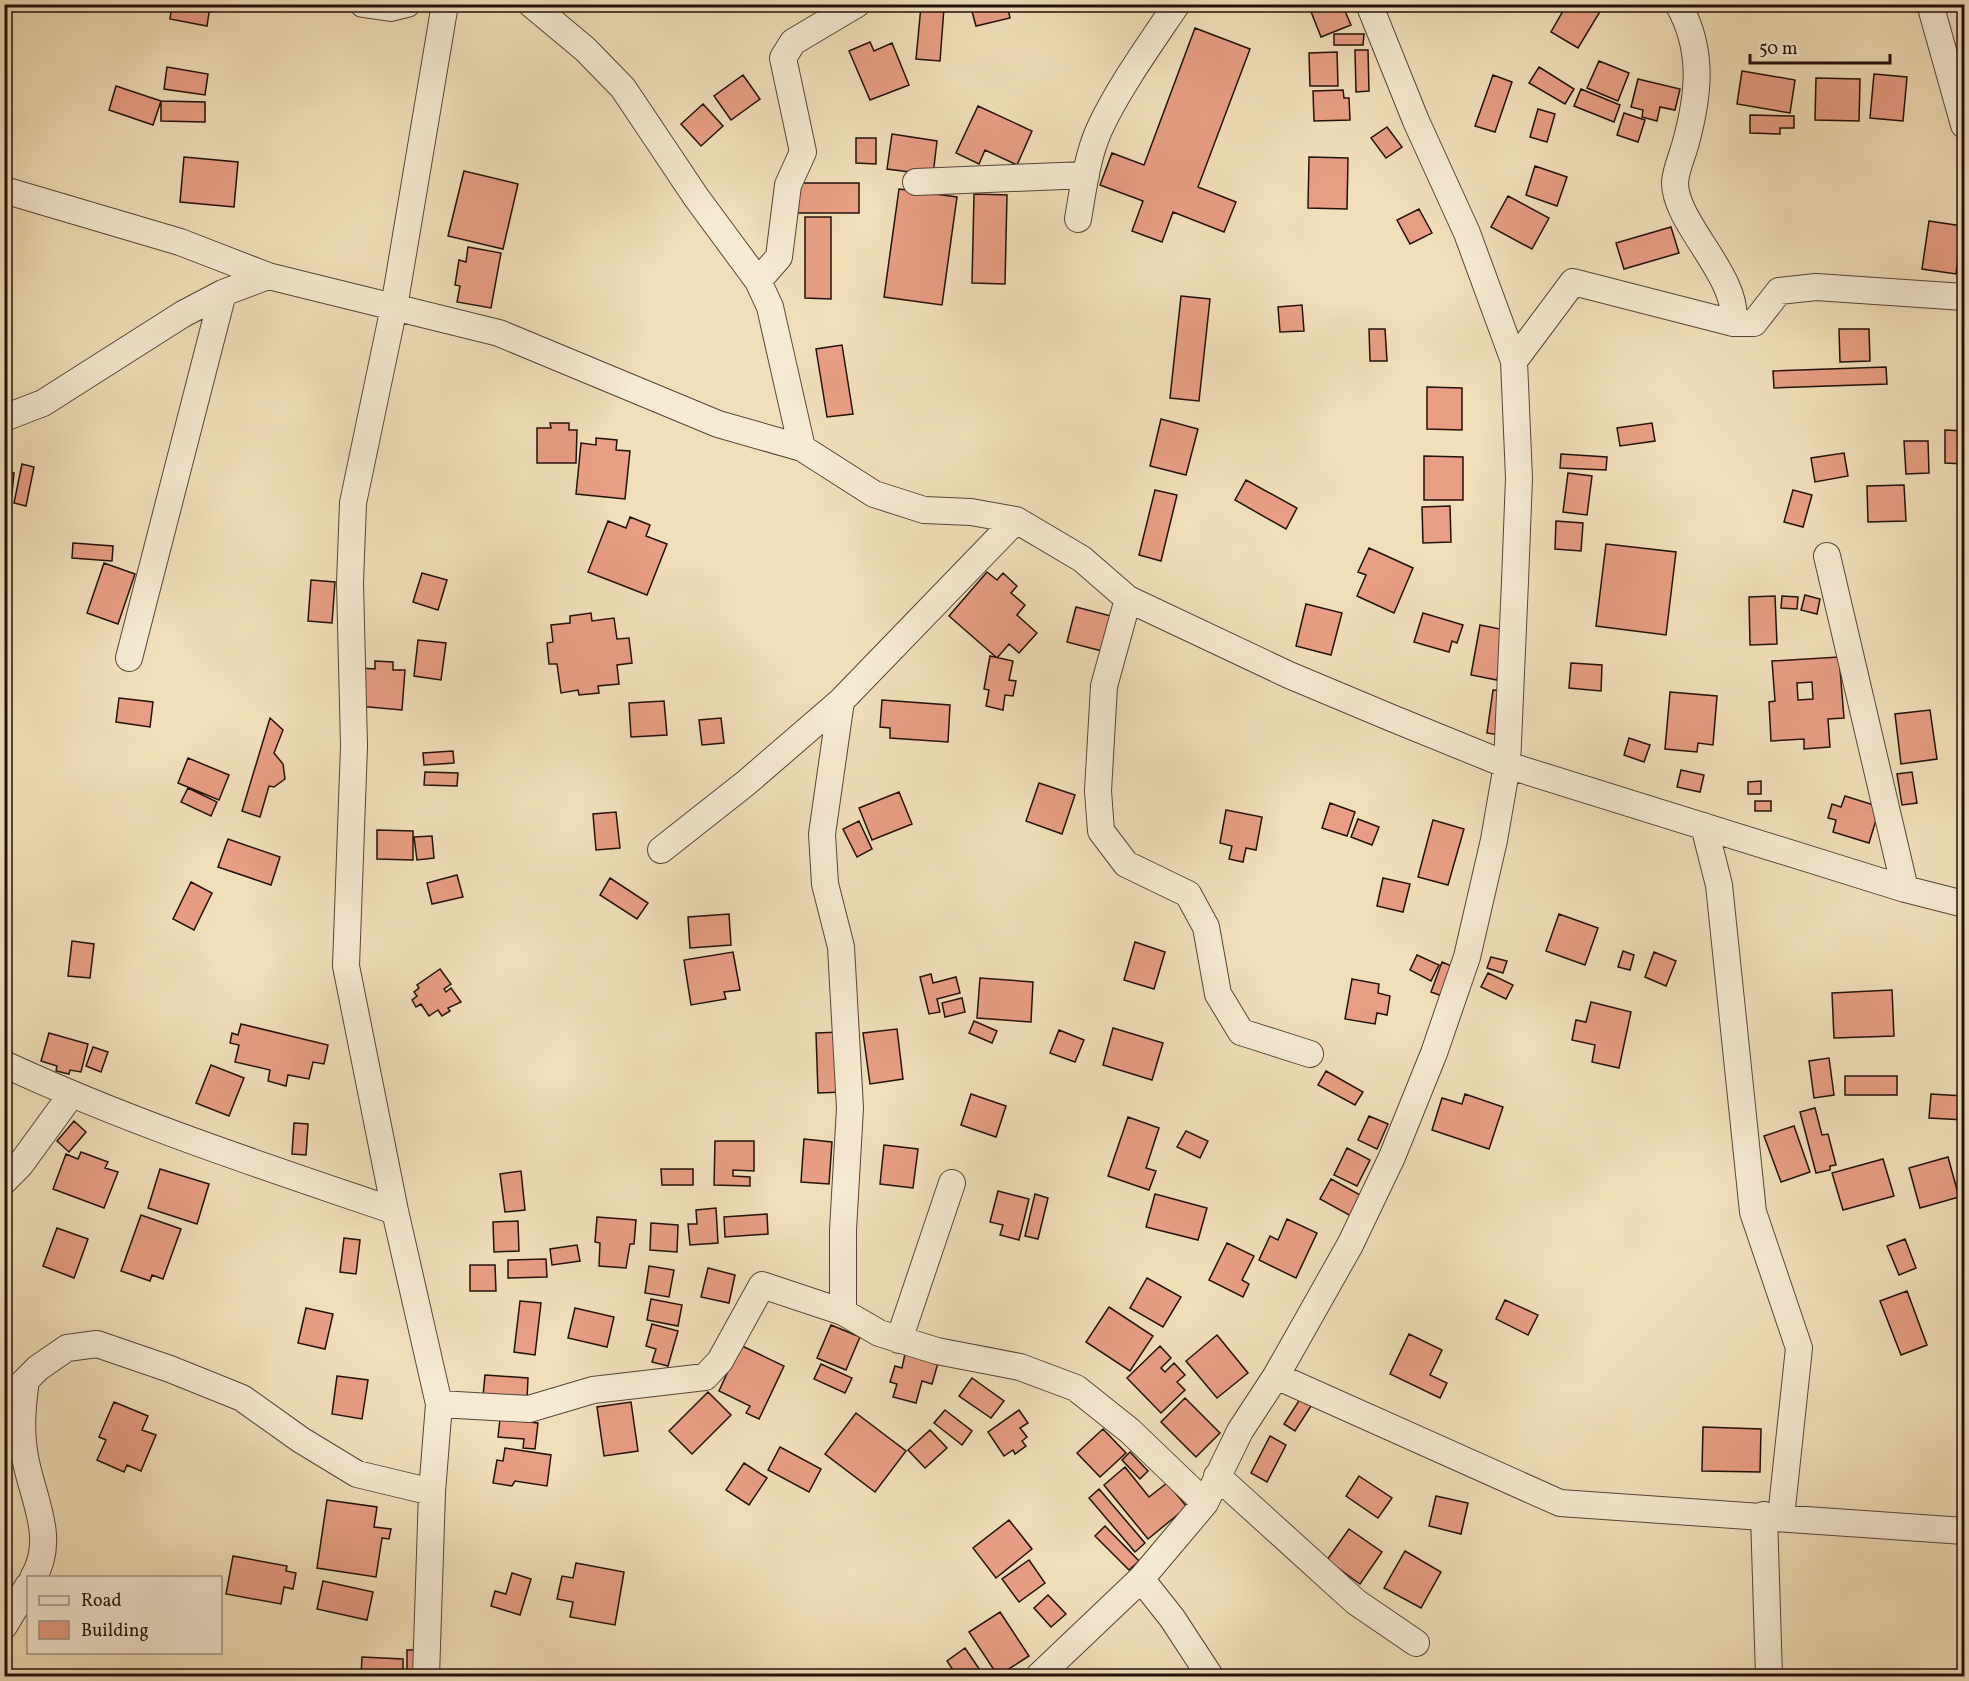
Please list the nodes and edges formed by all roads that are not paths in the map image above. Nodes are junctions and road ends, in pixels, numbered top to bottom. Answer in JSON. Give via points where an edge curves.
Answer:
{"nodes":[{"id":1,"x":363,"y":4,"type":"edge"},
{"id":2,"x":407,"y":4,"type":"edge"},
{"id":3,"x":446,"y":4,"type":"edge"},
{"id":4,"x":857,"y":4,"type":"edge"},
{"id":5,"x":1177,"y":4,"type":"edge"},
{"id":6,"x":1369,"y":4,"type":"edge"},
{"id":7,"x":1678,"y":4,"type":"edge"},
{"id":8,"x":1930,"y":4,"type":"edge"},
{"id":9,"x":531,"y":5,"type":"edge"},
{"id":10,"x":1965,"y":125,"type":"edge"},
{"id":11,"x":1086,"y":175,"type":"junction"},
{"id":12,"x":916,"y":182,"type":"dead end"},
{"id":13,"x":4,"y":190,"type":"edge"},
{"id":14,"x":1078,"y":219,"type":"dead end"},
{"id":15,"x":268,"y":276,"type":"junction"},
{"id":16,"x":758,"y":281,"type":"junction"},
{"id":17,"x":222,"y":293,"type":"junction"},
{"id":18,"x":1965,"y":297,"type":"edge"},
{"id":19,"x":394,"y":307,"type":"junction"},
{"id":20,"x":1733,"y":323,"type":"junction"},
{"id":21,"x":1514,"y":362,"type":"junction"},
{"id":22,"x":4,"y":418,"type":"edge"},
{"id":23,"x":802,"y":448,"type":"junction"},
{"id":24,"x":1016,"y":520,"type":"junction"},
{"id":25,"x":1827,"y":556,"type":"dead end"},
{"id":26,"x":1128,"y":599,"type":"junction"},
{"id":27,"x":129,"y":658,"type":"dead end"},
{"id":28,"x":842,"y":701,"type":"junction"},
{"id":29,"x":1507,"y":765,"type":"junction"},
{"id":30,"x":1704,"y":826,"type":"junction"},
{"id":31,"x":661,"y":850,"type":"dead end"},
{"id":32,"x":1905,"y":889,"type":"junction"},
{"id":33,"x":1965,"y":904,"type":"edge"},
{"id":34,"x":1310,"y":1054,"type":"dead end"},
{"id":35,"x":4,"y":1065,"type":"edge"},
{"id":36,"x":71,"y":1095,"type":"junction"},
{"id":37,"x":4,"y":1181,"type":"edge"},
{"id":38,"x":952,"y":1183,"type":"dead end"},
{"id":39,"x":395,"y":1210,"type":"junction"},
{"id":40,"x":843,"y":1312,"type":"junction"},
{"id":41,"x":899,"y":1340,"type":"junction"},
{"id":42,"x":1276,"y":1376,"type":"junction"},
{"id":43,"x":26,"y":1380,"type":"junction"},
{"id":44,"x":4,"y":1402,"type":"edge"},
{"id":45,"x":439,"y":1404,"type":"junction"},
{"id":46,"x":1217,"y":1476,"type":"junction"},
{"id":47,"x":432,"y":1492,"type":"junction"},
{"id":48,"x":1205,"y":1503,"type":"junction"},
{"id":49,"x":1772,"y":1516,"type":"junction"},
{"id":50,"x":1965,"y":1531,"type":"edge"},
{"id":51,"x":34,"y":1576,"type":"edge"},
{"id":52,"x":1141,"y":1578,"type":"junction"},
{"id":53,"x":27,"y":1588,"type":"edge"},
{"id":54,"x":4,"y":1626,"type":"edge"},
{"id":55,"x":1416,"y":1643,"type":"dead end"},
{"id":56,"x":426,"y":1677,"type":"edge"},
{"id":57,"x":1039,"y":1677,"type":"edge"},
{"id":58,"x":1210,"y":1677,"type":"edge"},
{"id":59,"x":1769,"y":1677,"type":"edge"}],
"edges":[{"from":1,"to":2,"type":"street","via":[[391,8]]},
{"from":3,"to":19,"type":"street"},
{"from":4,"to":16,"type":"street","via":[[793,42],[783,58],[803,152],[788,185],[779,257]]},
{"from":5,"to":11,"type":"street","via":[[1099,130]]},
{"from":6,"to":21,"type":"street","via":[[1467,233]]},
{"from":7,"to":20,"type":"street","via":[[1695,43],[1698,85],[1675,182],[1682,210],[1709,252],[1735,311]]},
{"from":8,"to":10,"type":"street"},
{"from":9,"to":16,"type":"street","via":[[585,49],[623,88]]},
{"from":11,"to":12,"type":"street"},
{"from":11,"to":14,"type":"street"},
{"from":13,"to":15,"type":"street","via":[[180,242]]},
{"from":15,"to":17,"type":"street"},
{"from":15,"to":19,"type":"street"},
{"from":16,"to":23,"type":"street","via":[[770,307]]},
{"from":17,"to":22,"type":"street","via":[[43,403]]},
{"from":17,"to":27,"type":"street"},
{"from":18,"to":20,"type":"street","via":[[1816,287],[1779,291],[1754,323]]},
{"from":19,"to":23,"type":"street","via":[[499,333],[718,424]]},
{"from":19,"to":39,"type":"street","via":[[353,503],[350,583],[354,746],[346,966]]},
{"from":20,"to":21,"type":"street","via":[[1573,282]]},
{"from":21,"to":29,"type":"street","via":[[1518,478]]},
{"from":23,"to":24,"type":"street","via":[[874,494],[924,510]]},
{"from":24,"to":26,"type":"street","via":[[1082,559]]},
{"from":24,"to":28,"type":"street"},
{"from":25,"to":32,"type":"street"},
{"from":26,"to":29,"type":"street","via":[[1289,675]]},
{"from":26,"to":34,"type":"street","via":[[1104,686],[1098,791],[1101,831],[1126,864],[1188,894],[1206,927],[1218,994],[1241,1032]]},
{"from":28,"to":31,"type":"street"},
{"from":28,"to":40,"type":"street","via":[[822,834],[825,884],[841,947],[850,1108]]},
{"from":29,"to":30,"type":"street"},
{"from":29,"to":42,"type":"street","via":[[1467,957],[1434,1053],[1392,1157],[1350,1245]]},
{"from":30,"to":32,"type":"street"},
{"from":30,"to":49,"type":"street","via":[[1719,885],[1753,1212],[1800,1348]]},
{"from":32,"to":33,"type":"street"},
{"from":35,"to":36,"type":"street"},
{"from":36,"to":37,"type":"street"},
{"from":36,"to":39,"type":"street","via":[[212,1149]]},
{"from":38,"to":41,"type":"street"},
{"from":39,"to":45,"type":"street"},
{"from":40,"to":41,"type":"street"},
{"from":40,"to":45,"type":"street","via":[[762,1285],[720,1361],[705,1377],[593,1390],[529,1409]]},
{"from":41,"to":48,"type":"street","via":[[1020,1368],[1076,1388],[1130,1431]]},
{"from":42,"to":46,"type":"street","via":[[1239,1431]]},
{"from":42,"to":49,"type":"street","via":[[1560,1503]]},
{"from":43,"to":44,"type":"street"},
{"from":43,"to":47,"type":"street","via":[[67,1348],[97,1344],[242,1398],[357,1474]]},
{"from":43,"to":51,"type":"street","via":[[20,1416],[26,1461],[43,1524],[42,1563]]},
{"from":45,"to":47,"type":"street"},
{"from":46,"to":48,"type":"street"},
{"from":46,"to":55,"type":"street","via":[[1356,1602]]},
{"from":47,"to":56,"type":"street"},
{"from":48,"to":52,"type":"street"},
{"from":49,"to":50,"type":"street"},
{"from":49,"to":59,"type":"street"},
{"from":52,"to":57,"type":"street"},
{"from":52,"to":58,"type":"street"},
{"from":53,"to":54,"type":"street"}]}
